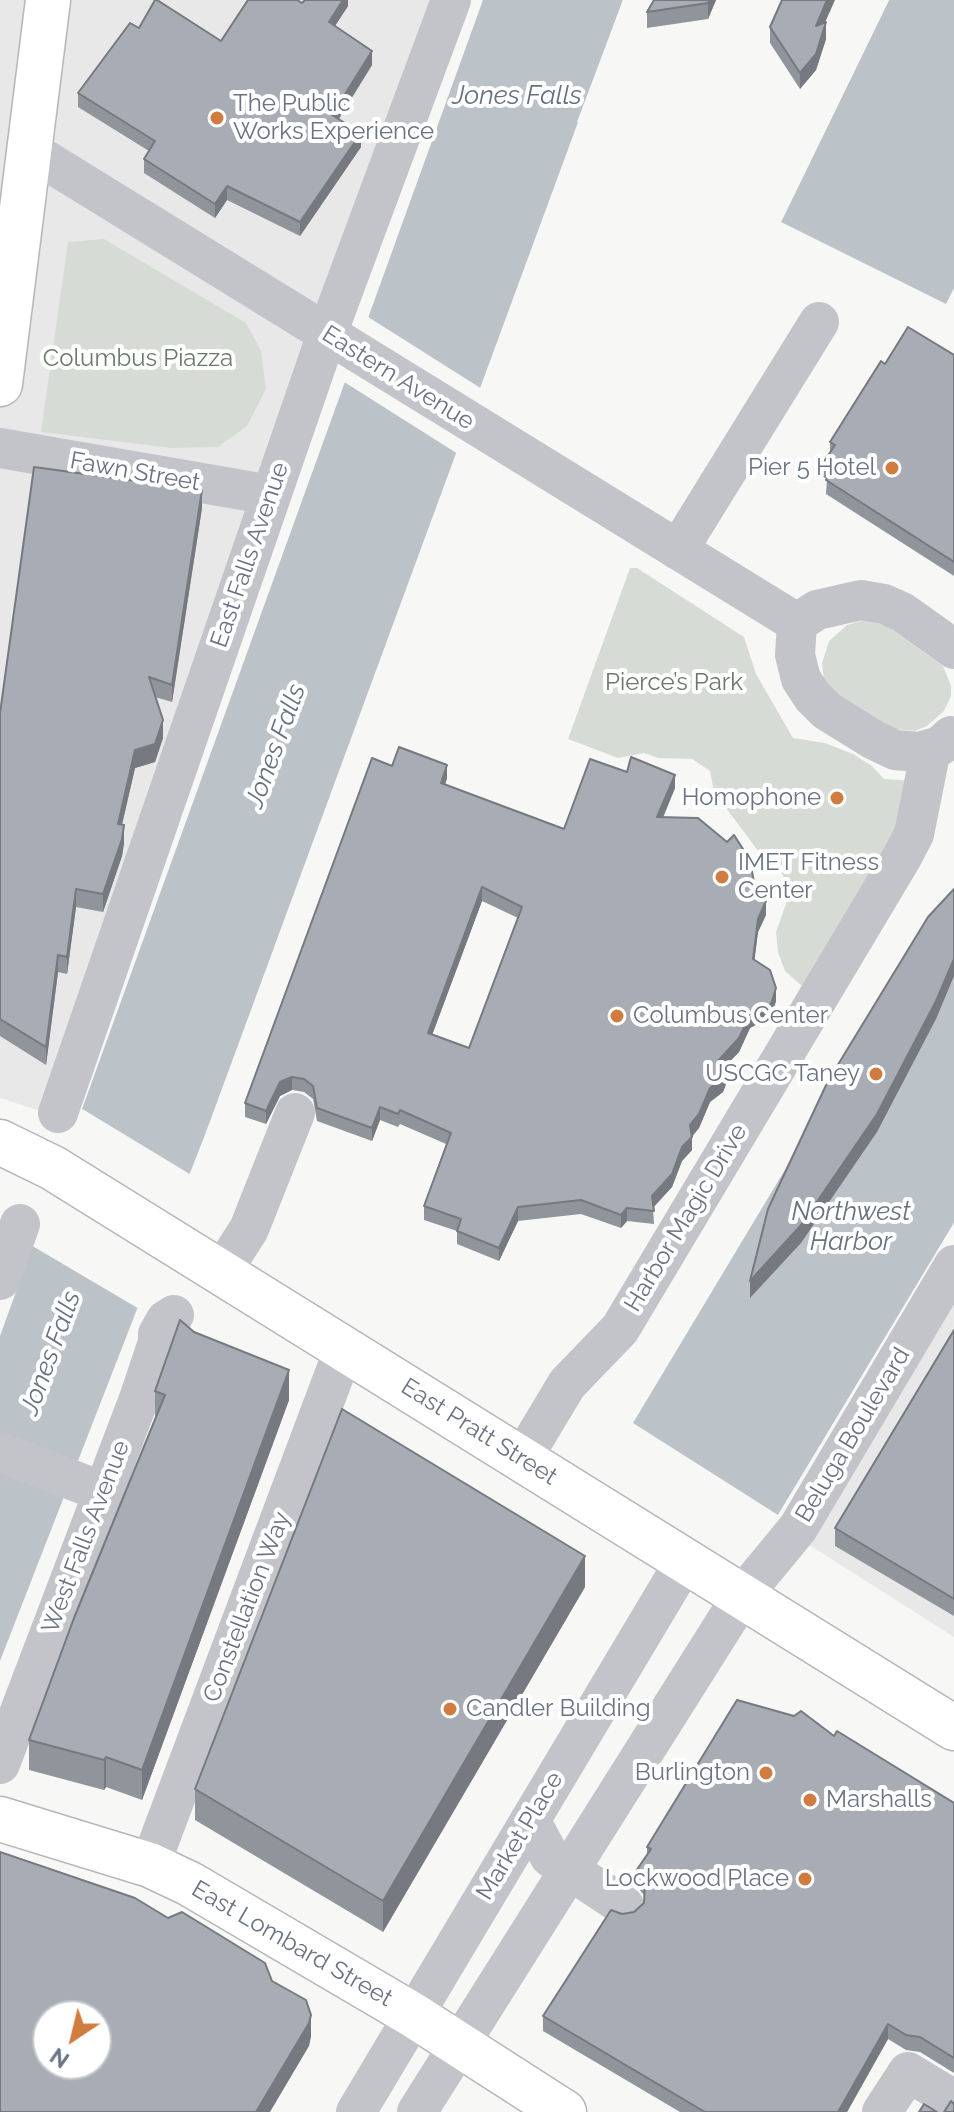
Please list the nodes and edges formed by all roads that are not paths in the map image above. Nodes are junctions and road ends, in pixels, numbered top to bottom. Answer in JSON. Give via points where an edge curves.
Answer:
{"nodes":[{"id":1,"x":451,"y":0,"type":"edge"},
{"id":2,"x":50,"y":6,"type":"edge"},
{"id":3,"x":15,"y":142,"type":"edge"},
{"id":4,"x":819,"y":322,"type":"dead end"},
{"id":5,"x":337,"y":340,"type":"junction"},
{"id":6,"x":0,"y":384,"type":"edge"},
{"id":7,"x":0,"y":448,"type":"edge"},
{"id":8,"x":271,"y":495,"type":"junction"},
{"id":9,"x":678,"y":550,"type":"junction"},
{"id":10,"x":797,"y":623,"type":"junction"},
{"id":11,"x":954,"y":649,"type":"edge"},
{"id":12,"x":943,"y":741,"type":"edge"},
{"id":13,"x":58,"y":1113,"type":"dead end"},
{"id":14,"x":295,"y":1113,"type":"dead end"},
{"id":15,"x":0,"y":1142,"type":"edge"},
{"id":16,"x":20,"y":1224,"type":"dead end"},
{"id":17,"x":954,"y":1265,"type":"edge"},
{"id":18,"x":221,"y":1273,"type":"junction"},
{"id":19,"x":0,"y":1280,"type":"edge"},
{"id":20,"x":174,"y":1315,"type":"dead end"},
{"id":21,"x":344,"y":1349,"type":"junction"},
{"id":22,"x":0,"y":1452,"type":"edge"},
{"id":23,"x":522,"y":1459,"type":"junction"},
{"id":24,"x":90,"y":1487,"type":"junction"},
{"id":25,"x":685,"y":1561,"type":"junction"},
{"id":26,"x":742,"y":1596,"type":"junction"},
{"id":27,"x":954,"y":1728,"type":"edge"},
{"id":28,"x":0,"y":1764,"type":"edge"},
{"id":29,"x":0,"y":1819,"type":"edge"},
{"id":30,"x":530,"y":1820,"type":"junction"},
{"id":31,"x":150,"y":1865,"type":"junction"},
{"id":32,"x":568,"y":1871,"type":"junction"},
{"id":33,"x":624,"y":1906,"type":"dead end"},
{"id":34,"x":413,"y":2015,"type":"junction"},
{"id":35,"x":459,"y":2044,"type":"junction"},
{"id":36,"x":954,"y":2100,"type":"edge"},
{"id":37,"x":356,"y":2112,"type":"edge"},
{"id":38,"x":417,"y":2112,"type":"edge"},
{"id":39,"x":564,"y":2112,"type":"edge"},
{"id":40,"x":882,"y":2112,"type":"edge"}],
"edges":[{"from":1,"to":5,"type":"street","name":"East Falls Avenue"},
{"from":2,"to":3,"type":"main road"},
{"from":3,"to":5,"type":"street","name":"Eastern Avenue"},
{"from":3,"to":6,"type":"main road"},
{"from":4,"to":9,"type":"street"},
{"from":5,"to":8,"type":"street","name":"East Falls Avenue"},
{"from":5,"to":9,"type":"street","name":"Eastern Avenue"},
{"from":7,"to":8,"type":"street","name":"Fawn Street"},
{"from":8,"to":13,"type":"street","name":"East Falls Avenue"},
{"from":9,"to":10,"type":"street","name":"Eastern Avenue"},
{"from":10,"to":11,"type":"street","via":[[840,602],[861,600],[884,604]]},
{"from":10,"to":12,"type":"street","via":[[795,655],[801,679],[827,711],[895,750]]},
{"from":12,"to":23,"type":"street","name":"Harbor Magic Drive","via":[[902,857],[620,1329],[567,1384]]},
{"from":14,"to":18,"type":"street","via":[[249,1229]]},
{"from":15,"to":18,"type":"main road","name":"East Pratt Street","via":[[53,1168]]},
{"from":16,"to":19,"type":"street"},
{"from":17,"to":26,"type":"street","name":"Beluga Boulevard","via":[[787,1545]]},
{"from":18,"to":21,"type":"main road","name":"East Pratt Street"},
{"from":20,"to":24,"type":"street","name":"West Falls Avenue","via":[[158,1334],[140,1396]]},
{"from":21,"to":23,"type":"main road","name":"East Pratt Street"},
{"from":21,"to":31,"type":"street","name":"Constellation Way"},
{"from":22,"to":24,"type":"street"},
{"from":23,"to":25,"type":"main road","name":"East Pratt Street"},
{"from":24,"to":28,"type":"street","name":"West Falls Avenue"},
{"from":25,"to":26,"type":"main road","name":"East Pratt Street"},
{"from":25,"to":30,"type":"street","name":"Market Place"},
{"from":26,"to":27,"type":"main road","name":"East Pratt Street"},
{"from":26,"to":32,"type":"street"},
{"from":29,"to":31,"type":"main road","name":"East Lombard Street"},
{"from":30,"to":32,"type":"street","via":[[544,1848]]},
{"from":30,"to":34,"type":"street","name":"Market Place"},
{"from":31,"to":34,"type":"main road","name":"East Lombard Street","via":[[217,1898]]},
{"from":32,"to":33,"type":"street"},
{"from":32,"to":35,"type":"street"},
{"from":34,"to":35,"type":"main road","name":"East Lombard Street"},
{"from":34,"to":37,"type":"street","name":"Market Place"},
{"from":35,"to":38,"type":"street"},
{"from":35,"to":39,"type":"main road","name":"East Lombard Street"},
{"from":36,"to":40,"type":"street","via":[[908,2072]]}]}
